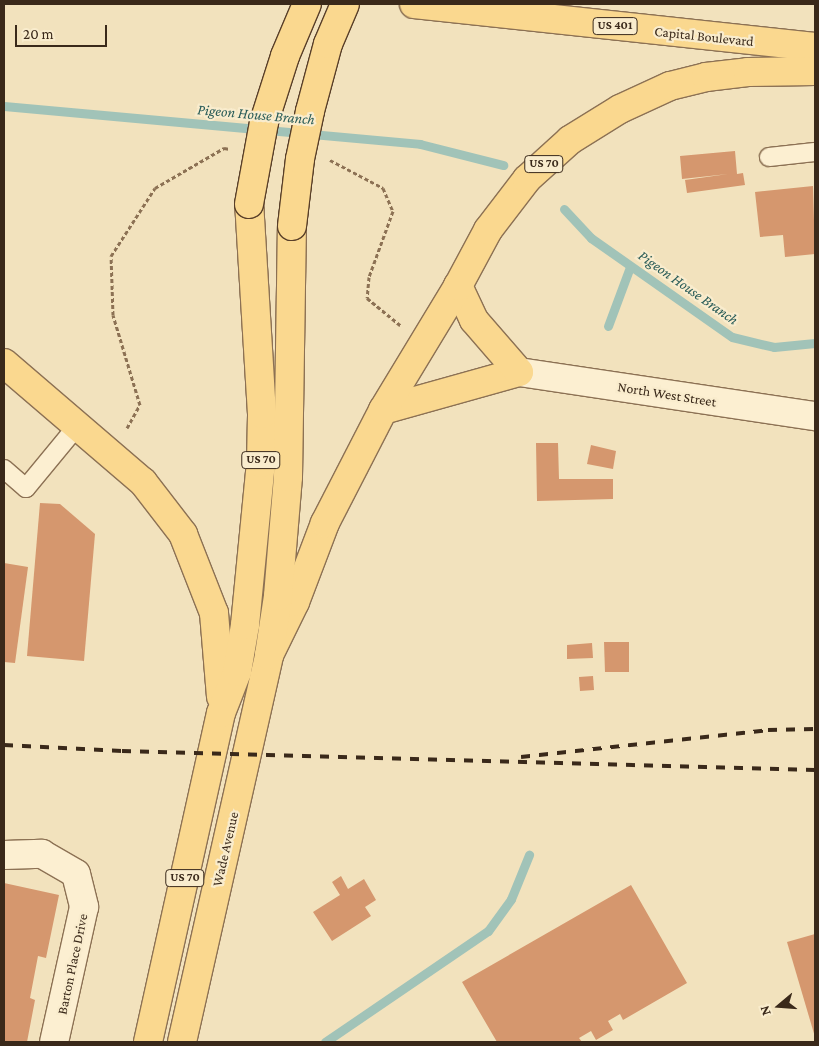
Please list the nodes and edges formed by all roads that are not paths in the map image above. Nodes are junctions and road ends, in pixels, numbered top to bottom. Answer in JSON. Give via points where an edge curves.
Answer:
{"nodes":[{"id":1,"x":307,"y":4,"type":"edge"},
{"id":2,"x":345,"y":4,"type":"edge"},
{"id":3,"x":414,"y":4,"type":"edge"},
{"id":4,"x":815,"y":47,"type":"edge"},
{"id":5,"x":815,"y":71,"type":"edge"},
{"id":6,"x":815,"y":152,"type":"edge"},
{"id":7,"x":768,"y":157,"type":"dead end"},
{"id":8,"x":458,"y":286,"type":"junction"},
{"id":9,"x":4,"y":363,"type":"edge"},
{"id":10,"x":519,"y":372,"type":"junction"},
{"id":11,"x":383,"y":410,"type":"junction"},
{"id":12,"x":815,"y":416,"type":"edge"},
{"id":13,"x":78,"y":425,"type":"junction"},
{"id":14,"x":4,"y":469,"type":"edge"},
{"id":15,"x":269,"y":655,"type":"junction"},
{"id":16,"x":221,"y":713,"type":"junction"},
{"id":17,"x":4,"y":855,"type":"edge"},
{"id":18,"x":54,"y":1042,"type":"edge"},
{"id":19,"x":148,"y":1042,"type":"edge"},
{"id":20,"x":182,"y":1042,"type":"edge"}],
"edges":[{"from":1,"to":16,"type":"main road","number":"US 70","bridge":true,"via":[[285,56],[264,122],[249,204],[262,414],[261,463],[245,625],[237,672]]},
{"from":2,"to":15,"type":"main road","bridge":true,"via":[[328,44],[310,111],[292,226],[288,477]]},
{"from":3,"to":4,"type":"main road","name":"Capital Boulevard","number":"US 401"},
{"from":5,"to":8,"type":"main road","number":"US 70","via":[[706,77],[670,86],[620,109],[570,140],[527,178],[488,230]]},
{"from":6,"to":7,"type":"lane"},
{"from":8,"to":10,"type":"main road","via":[[474,320]]},
{"from":8,"to":11,"type":"main road","number":"US 70"},
{"from":9,"to":13,"type":"main road"},
{"from":10,"to":11,"type":"main road"},
{"from":10,"to":12,"type":"street","name":"North West Street"},
{"from":11,"to":15,"type":"main road","number":"US 70","via":[[325,523],[295,602]]},
{"from":13,"to":14,"type":"lane","via":[[26,488]]},
{"from":13,"to":16,"type":"main road","via":[[143,482],[183,534],[214,613],[219,646]]},
{"from":15,"to":20,"type":"main road","name":"Wade Avenue","number":"US 70"},
{"from":16,"to":19,"type":"main road","number":"US 70"},
{"from":17,"to":18,"type":"street","name":"Barton Place Drive","via":[[42,854],[76,874],[84,906]]}]}
